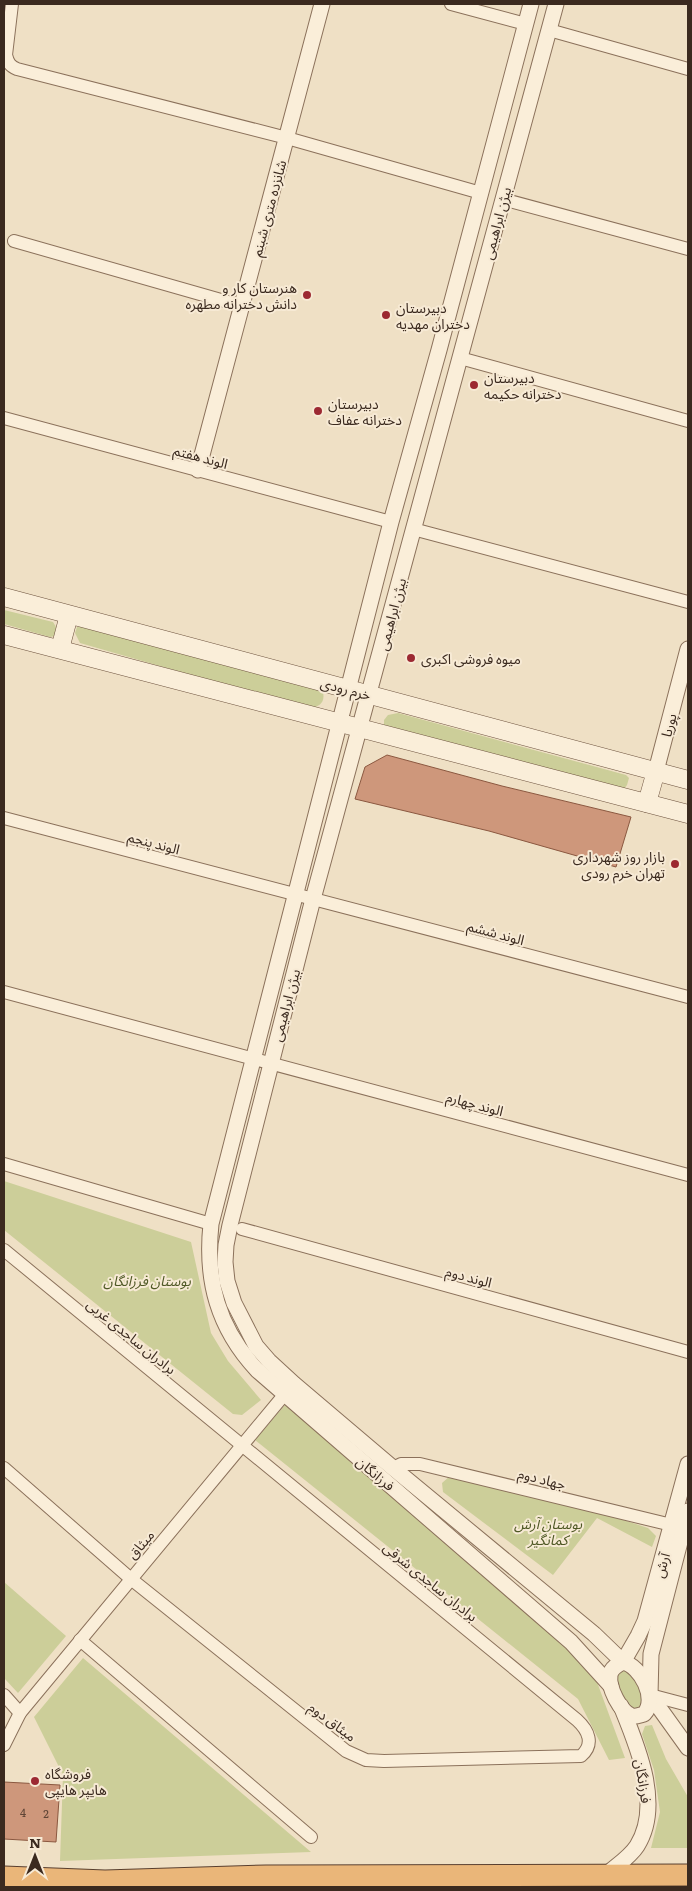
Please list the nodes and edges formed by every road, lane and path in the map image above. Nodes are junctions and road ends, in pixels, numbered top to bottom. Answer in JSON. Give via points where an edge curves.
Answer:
{"nodes":[{"id":1,"x":12,"y":4,"type":"edge"},
{"id":2,"x":322,"y":4,"type":"edge"},
{"id":3,"x":450,"y":4,"type":"edge"},
{"id":4,"x":531,"y":4,"type":"edge"},
{"id":5,"x":556,"y":4,"type":"edge"},
{"id":6,"x":526,"y":24,"type":"junction"},
{"id":7,"x":549,"y":30,"type":"junction"},
{"id":8,"x":688,"y":69,"type":"edge"},
{"id":9,"x":287,"y":138,"type":"junction"},
{"id":10,"x":481,"y":193,"type":"junction"},
{"id":11,"x":502,"y":199,"type":"junction"},
{"id":12,"x":14,"y":241,"type":"dead end"},
{"id":13,"x":688,"y":249,"type":"edge"},
{"id":14,"x":242,"y":306,"type":"junction"},
{"id":15,"x":439,"y":350,"type":"junction"},
{"id":16,"x":460,"y":358,"type":"junction"},
{"id":17,"x":4,"y":418,"type":"edge"},
{"id":18,"x":688,"y":420,"type":"edge"},
{"id":19,"x":198,"y":470,"type":"junction"},
{"id":20,"x":391,"y":522,"type":"junction"},
{"id":21,"x":413,"y":529,"type":"junction"},
{"id":22,"x":4,"y":597,"type":"edge"},
{"id":23,"x":688,"y":602,"type":"edge"},
{"id":24,"x":69,"y":615,"type":"junction"},
{"id":25,"x":4,"y":635,"type":"edge"},
{"id":26,"x":60,"y":649,"type":"junction"},
{"id":27,"x":688,"y":649,"type":"edge"},
{"id":28,"x":348,"y":689,"type":"junction"},
{"id":29,"x":369,"y":694,"type":"junction"},
{"id":30,"x":339,"y":723,"type":"junction"},
{"id":31,"x":360,"y":728,"type":"junction"},
{"id":32,"x":656,"y":771,"type":"junction"},
{"id":33,"x":688,"y":780,"type":"edge"},
{"id":34,"x":647,"y":803,"type":"junction"},
{"id":35,"x":688,"y":814,"type":"edge"},
{"id":36,"x":4,"y":818,"type":"edge"},
{"id":37,"x":296,"y":895,"type":"junction"},
{"id":38,"x":313,"y":899,"type":"junction"},
{"id":39,"x":4,"y":992,"type":"edge"},
{"id":40,"x":688,"y":997,"type":"edge"},
{"id":41,"x":254,"y":1060,"type":"junction"},
{"id":42,"x":270,"y":1064,"type":"junction"},
{"id":43,"x":4,"y":1164,"type":"edge"},
{"id":44,"x":688,"y":1175,"type":"edge"},
{"id":45,"x":212,"y":1224,"type":"junction"},
{"id":46,"x":234,"y":1228,"type":"junction"},
{"id":47,"x":4,"y":1250,"type":"edge"},
{"id":48,"x":688,"y":1352,"type":"edge"},
{"id":49,"x":289,"y":1390,"type":"junction"},
{"id":50,"x":241,"y":1445,"type":"junction"},
{"id":51,"x":688,"y":1464,"type":"edge"},
{"id":52,"x":4,"y":1468,"type":"edge"},
{"id":53,"x":389,"y":1474,"type":"junction"},
{"id":54,"x":688,"y":1511,"type":"edge"},
{"id":55,"x":681,"y":1527,"type":"edge"},
{"id":56,"x":130,"y":1579,"type":"junction"},
{"id":57,"x":80,"y":1640,"type":"junction"},
{"id":58,"x":623,"y":1662,"type":"junction"},
{"id":59,"x":611,"y":1686,"type":"junction"},
{"id":60,"x":4,"y":1694,"type":"edge"},
{"id":61,"x":650,"y":1695,"type":"junction"},
{"id":62,"x":688,"y":1705,"type":"edge"},
{"id":63,"x":621,"y":1706,"type":"junction"},
{"id":64,"x":20,"y":1713,"type":"junction"},
{"id":65,"x":4,"y":1745,"type":"edge"},
{"id":66,"x":588,"y":1747,"type":"joint"},
{"id":67,"x":688,"y":1748,"type":"edge"},
{"id":68,"x":311,"y":1837,"type":"dead end"},
{"id":69,"x":606,"y":1875,"type":"junction"},
{"id":70,"x":688,"y":1875,"type":"edge"},
{"id":71,"x":4,"y":1877,"type":"edge"}],
"edges":[{"from":1,"to":9,"type":"street","via":[[6,48],[8,63],[12,67]]},
{"from":2,"to":9,"type":"street","name":"شانزده متری شبنم"},
{"from":3,"to":6,"type":"street"},
{"from":4,"to":6,"type":"street","name":"بیژن ابراهیمی"},
{"from":5,"to":7,"type":"street","name":"بیژن ابراهیمی"},
{"from":6,"to":7,"type":"street"},
{"from":6,"to":10,"type":"street","name":"بیژن ابراهیمی"},
{"from":7,"to":8,"type":"street"},
{"from":7,"to":11,"type":"street","name":"بیژن ابراهیمی"},
{"from":9,"to":10,"type":"street"},
{"from":9,"to":14,"type":"street","name":"شانزده متری شبنم"},
{"from":10,"to":11,"type":"street"},
{"from":10,"to":15,"type":"street","name":"بیژن ابراهیمی"},
{"from":11,"to":13,"type":"street"},
{"from":11,"to":16,"type":"street","name":"بیژن ابراهیمی"},
{"from":12,"to":14,"type":"street"},
{"from":14,"to":19,"type":"street","name":"شانزده متری شبنم"},
{"from":15,"to":16,"type":"street"},
{"from":15,"to":20,"type":"street","name":"بیژن ابراهیمی"},
{"from":16,"to":18,"type":"street"},
{"from":16,"to":21,"type":"street","name":"بیژن ابراهیمی"},
{"from":17,"to":19,"type":"street","name":"الوند هفتم"},
{"from":19,"to":20,"type":"street","name":"الوند هفتم"},
{"from":20,"to":21,"type":"street"},
{"from":20,"to":28,"type":"street","name":"بیژن ابراهیمی"},
{"from":21,"to":23,"type":"street"},
{"from":21,"to":29,"type":"street","name":"بیژن ابراهیمی"},
{"from":22,"to":24,"type":"main road","name":"خرم رودی"},
{"from":24,"to":26,"type":"main road"},
{"from":24,"to":28,"type":"main road","name":"خرم رودی"},
{"from":25,"to":26,"type":"main road"},
{"from":26,"to":30,"type":"main road"},
{"from":27,"to":32,"type":"street","name":"پوریا"},
{"from":28,"to":29,"type":"main road","name":"خرم رودی"},
{"from":28,"to":30,"type":"street","name":"بیژن ابراهیمی"},
{"from":29,"to":31,"type":"street","name":"بیژن ابراهیمی"},
{"from":29,"to":32,"type":"main road","name":"خرم رودی"},
{"from":30,"to":31,"type":"main road"},
{"from":30,"to":37,"type":"street","name":"بیژن ابراهیمی"},
{"from":31,"to":34,"type":"main road"},
{"from":31,"to":38,"type":"street","name":"بیژن ابراهیمی"},
{"from":32,"to":33,"type":"main road","name":"خرم رودی"},
{"from":32,"to":34,"type":"main road"},
{"from":34,"to":35,"type":"main road"},
{"from":36,"to":37,"type":"street","name":"الوند پنجم"},
{"from":37,"to":38,"type":"street","name":"الوند ششم"},
{"from":37,"to":41,"type":"street","name":"بیژن ابراهیمی"},
{"from":38,"to":40,"type":"street","name":"الوند ششم"},
{"from":38,"to":42,"type":"street","name":"بیژن ابراهیمی"},
{"from":39,"to":41,"type":"street","name":"الوند چهارم"},
{"from":41,"to":42,"type":"street","name":"الوند چهارم"},
{"from":41,"to":45,"type":"street","name":"بیژن ابراهیمی"},
{"from":42,"to":44,"type":"street","name":"الوند چهارم"},
{"from":42,"to":46,"type":"street","name":"بیژن ابراهیمی"},
{"from":43,"to":45,"type":"street"},
{"from":45,"to":46,"type":"street"},
{"from":45,"to":49,"type":"street","name":"فرزانگان","via":[[212,1285],[229,1334],[246,1359]]},
{"from":46,"to":48,"type":"street","name":"الوند دوم"},
{"from":46,"to":49,"type":"street","name":"فرزانگان","via":[[226,1245],[226,1262],[227,1281],[234,1303],[256,1346]]},
{"from":47,"to":50,"type":"street","name":"برادران ساجدی غربی"},
{"from":49,"to":50,"type":"street","name":"میثاق"},
{"from":49,"to":53,"type":"street","name":"فرزانگان"},
{"from":50,"to":56,"type":"street","name":"میثاق"},
{"from":50,"to":66,"type":"street","name":"برادران ساجدی شرقی","via":[[577,1720],[588,1733]]},
{"from":51,"to":55,"type":"street","name":"آرش"},
{"from":52,"to":56,"type":"street"},
{"from":53,"to":55,"type":"street","name":"جهاد دوم","via":[[401,1464],[420,1464]]},
{"from":53,"to":58,"type":"street","name":"فرزانگان","via":[[594,1634]]},
{"from":53,"to":59,"type":"street","name":"فرزانگان","via":[[571,1642]]},
{"from":54,"to":55,"type":"street","name":"آرش"},
{"from":55,"to":58,"type":"street","name":"آرش","via":[[645,1621]]},
{"from":55,"to":61,"type":"street","name":"آرش","via":[[651,1654]]},
{"from":56,"to":57,"type":"street","name":"میثاق"},
{"from":56,"to":66,"type":"street","name":"میثاق دوم","via":[[346,1751],[366,1760],[581,1756]]},
{"from":57,"to":64,"type":"street","name":"میثاق"},
{"from":57,"to":68,"type":"street"},
{"from":58,"to":59,"type":"street","via":[[612,1669]]},
{"from":58,"to":61,"type":"street","via":[[634,1666]]},
{"from":59,"to":63,"type":"street"},
{"from":60,"to":64,"type":"street"},
{"from":61,"to":62,"type":"street"},
{"from":61,"to":63,"type":"street","via":[[650,1706],[644,1714],[633,1716]]},
{"from":61,"to":67,"type":"street"},
{"from":63,"to":69,"type":"street","name":"فرزانگان","via":[[640,1753],[648,1811],[637,1846]]},
{"from":64,"to":65,"type":"street","name":"میثاق"},
{"from":69,"to":70,"type":"highway"},
{"from":69,"to":71,"type":"highway","via":[[266,1876],[104,1881]]}]}
